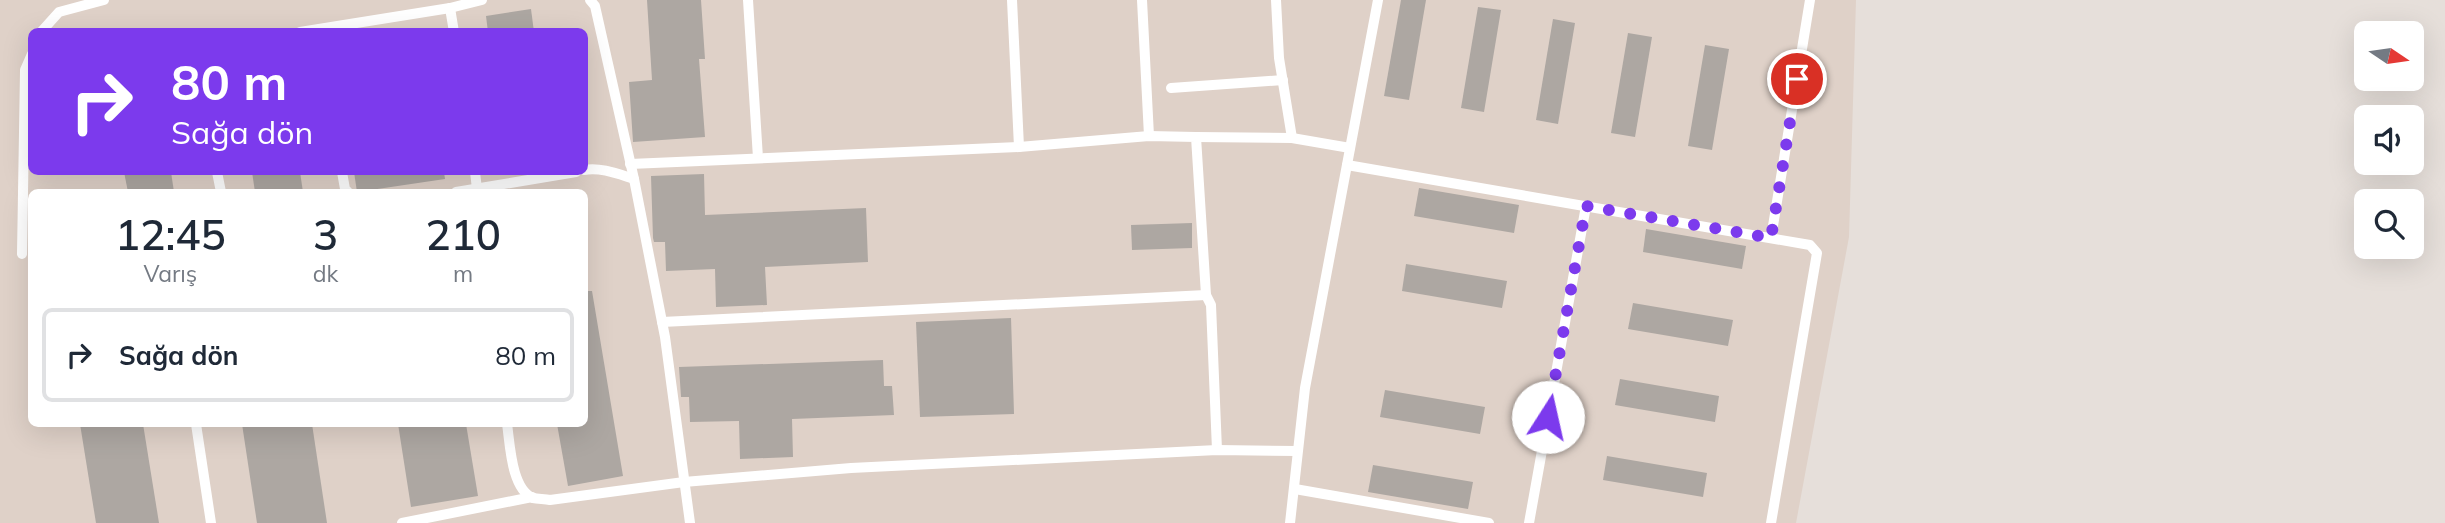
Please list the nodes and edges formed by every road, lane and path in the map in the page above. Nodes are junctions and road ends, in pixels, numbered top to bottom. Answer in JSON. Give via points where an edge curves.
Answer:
{"nodes":[{"id":1,"x":104,"y":0,"type":"edge"},
{"id":2,"x":482,"y":0,"type":"edge"},
{"id":3,"x":590,"y":0,"type":"edge"},
{"id":4,"x":748,"y":0,"type":"edge"},
{"id":5,"x":1012,"y":0,"type":"edge"},
{"id":6,"x":1142,"y":0,"type":"edge"},
{"id":7,"x":1276,"y":0,"type":"edge"},
{"id":8,"x":1378,"y":0,"type":"edge"},
{"id":9,"x":1811,"y":0,"type":"edge"},
{"id":10,"x":450,"y":8,"type":"junction"},
{"id":11,"x":45,"y":28,"type":"edge"},
{"id":12,"x":330,"y":28,"type":"edge"},
{"id":13,"x":453,"y":28,"type":"edge"},
{"id":14,"x":28,"y":70,"type":"edge"},
{"id":15,"x":1283,"y":80,"type":"junction"},
{"id":16,"x":1171,"y":88,"type":"dead end"},
{"id":17,"x":1149,"y":136,"type":"junction"},
{"id":18,"x":1196,"y":136,"type":"junction"},
{"id":19,"x":1292,"y":138,"type":"junction"},
{"id":20,"x":1019,"y":147,"type":"junction"},
{"id":21,"x":1350,"y":148,"type":"junction"},
{"id":22,"x":758,"y":158,"type":"junction"},
{"id":23,"x":631,"y":164,"type":"junction"},
{"id":24,"x":1347,"y":165,"type":"junction"},
{"id":25,"x":588,"y":170,"type":"edge"},
{"id":26,"x":559,"y":175,"type":"edge"},
{"id":27,"x":634,"y":179,"type":"junction"},
{"id":28,"x":480,"y":189,"type":"edge"},
{"id":29,"x":1586,"y":206,"type":"junction"},
{"id":30,"x":1771,"y":238,"type":"junction"},
{"id":31,"x":22,"y":254,"type":"dead end"},
{"id":32,"x":1206,"y":295,"type":"junction"},
{"id":33,"x":662,"y":322,"type":"junction"},
{"id":34,"x":196,"y":427,"type":"edge"},
{"id":35,"x":507,"y":427,"type":"edge"},
{"id":36,"x":1217,"y":450,"type":"junction"},
{"id":37,"x":1297,"y":451,"type":"junction"},
{"id":38,"x":684,"y":482,"type":"junction"},
{"id":39,"x":1295,"y":489,"type":"junction"},
{"id":40,"x":532,"y":498,"type":"junction"},
{"id":41,"x":211,"y":523,"type":"edge"},
{"id":42,"x":402,"y":523,"type":"edge"},
{"id":43,"x":690,"y":523,"type":"edge"},
{"id":44,"x":1290,"y":523,"type":"edge"},
{"id":45,"x":1489,"y":523,"type":"edge"},
{"id":46,"x":1528,"y":523,"type":"edge"},
{"id":47,"x":1771,"y":523,"type":"edge"}],
"edges":[{"from":1,"to":11,"type":"lane","via":[[59,12]]},
{"from":2,"to":10,"type":"lane"},
{"from":3,"to":23,"type":"lane"},
{"from":4,"to":22,"type":"lane"},
{"from":5,"to":20,"type":"lane"},
{"from":6,"to":17,"type":"lane"},
{"from":7,"to":15,"type":"lane"},
{"from":8,"to":21,"type":"lane"},
{"from":9,"to":30,"type":"lane"},
{"from":10,"to":12,"type":"lane"},
{"from":10,"to":13,"type":"lane"},
{"from":14,"to":31,"type":"lane"},
{"from":15,"to":16,"type":"lane"},
{"from":15,"to":19,"type":"lane"},
{"from":17,"to":18,"type":"lane"},
{"from":17,"to":20,"type":"lane"},
{"from":18,"to":19,"type":"lane"},
{"from":18,"to":32,"type":"lane"},
{"from":19,"to":21,"type":"lane"},
{"from":20,"to":22,"type":"lane"},
{"from":21,"to":24,"type":"lane"},
{"from":22,"to":23,"type":"lane"},
{"from":23,"to":27,"type":"lane"},
{"from":24,"to":29,"type":"lane"},
{"from":24,"to":37,"type":"lane"},
{"from":25,"to":27,"type":"lane"},
{"from":26,"to":28,"type":"lane"},
{"from":27,"to":33,"type":"lane"},
{"from":29,"to":30,"type":"lane"},
{"from":29,"to":46,"type":"lane"},
{"from":30,"to":47,"type":"lane","via":[[1810,245],[1817,253]]},
{"from":32,"to":33,"type":"lane"},
{"from":32,"to":36,"type":"lane","via":[[1211,305]]},
{"from":33,"to":38,"type":"lane"},
{"from":34,"to":41,"type":"lane"},
{"from":35,"to":40,"type":"lane","via":[[514,472]]},
{"from":36,"to":37,"type":"lane"},
{"from":36,"to":38,"type":"lane","via":[[851,467]]},
{"from":37,"to":39,"type":"lane"},
{"from":38,"to":40,"type":"lane","via":[[550,500]]},
{"from":38,"to":43,"type":"lane"},
{"from":39,"to":44,"type":"lane"},
{"from":39,"to":45,"type":"lane"},
{"from":40,"to":42,"type":"lane"}]}
